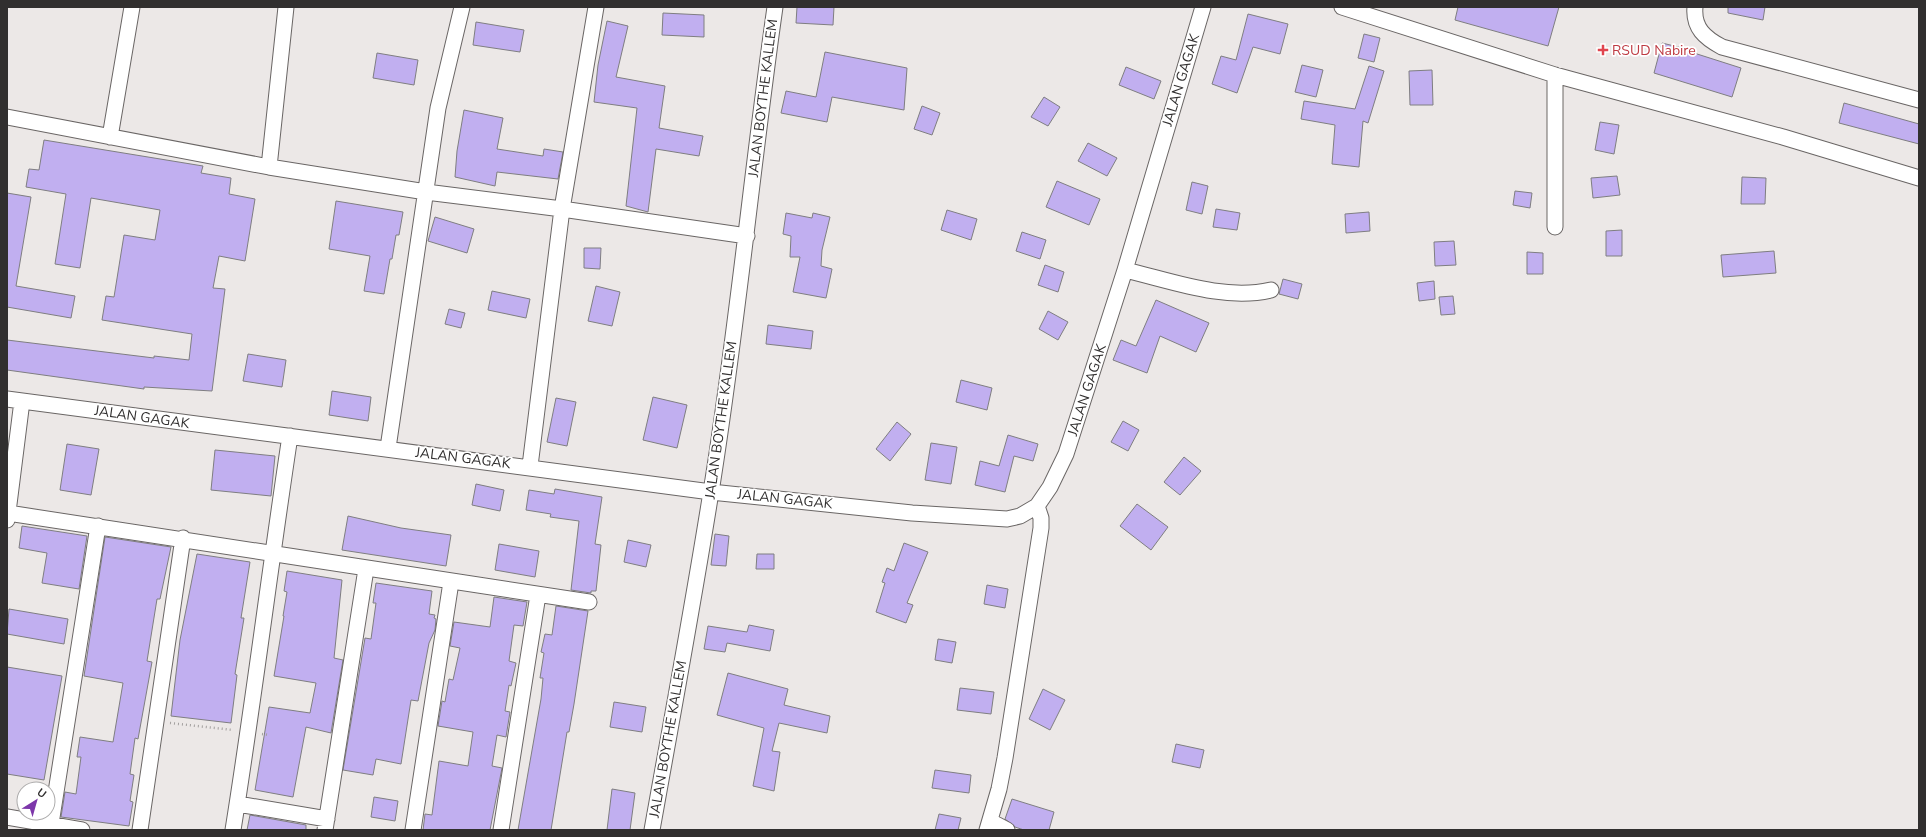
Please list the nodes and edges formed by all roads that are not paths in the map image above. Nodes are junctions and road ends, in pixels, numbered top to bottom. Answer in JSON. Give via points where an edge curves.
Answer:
{"nodes":[{"id":1,"x":132,"y":7,"type":"edge"},
{"id":2,"x":286,"y":7,"type":"edge"},
{"id":3,"x":462,"y":7,"type":"edge"},
{"id":4,"x":596,"y":7,"type":"edge"},
{"id":5,"x":775,"y":7,"type":"edge"},
{"id":6,"x":1203,"y":7,"type":"edge"},
{"id":7,"x":1342,"y":7,"type":"edge"},
{"id":8,"x":1695,"y":7,"type":"edge"},
{"id":9,"x":1555,"y":76,"type":"junction"},
{"id":10,"x":1919,"y":100,"type":"edge"},
{"id":11,"x":7,"y":119,"type":"edge"},
{"id":12,"x":110,"y":137,"type":"junction"},
{"id":13,"x":269,"y":166,"type":"junction"},
{"id":14,"x":1919,"y":178,"type":"edge"},
{"id":15,"x":426,"y":192,"type":"junction"},
{"id":16,"x":562,"y":209,"type":"junction"},
{"id":17,"x":1555,"y":227,"type":"dead end"},
{"id":18,"x":747,"y":236,"type":"junction"},
{"id":19,"x":1125,"y":270,"type":"junction"},
{"id":20,"x":1271,"y":290,"type":"dead end"},
{"id":21,"x":14,"y":400,"type":"edge"},
{"id":22,"x":290,"y":436,"type":"junction"},
{"id":23,"x":388,"y":448,"type":"junction"},
{"id":24,"x":530,"y":466,"type":"junction"},
{"id":25,"x":711,"y":492,"type":"junction"},
{"id":26,"x":1037,"y":506,"type":"junction"},
{"id":27,"x":8,"y":516,"type":"edge"},
{"id":28,"x":98,"y":526,"type":"junction"},
{"id":29,"x":183,"y":538,"type":"junction"},
{"id":30,"x":272,"y":553,"type":"junction"},
{"id":31,"x":366,"y":569,"type":"junction"},
{"id":32,"x":451,"y":582,"type":"junction"},
{"id":33,"x":538,"y":595,"type":"junction"},
{"id":34,"x":589,"y":602,"type":"dead end"},
{"id":35,"x":238,"y":804,"type":"junction"},
{"id":36,"x":7,"y":817,"type":"edge"},
{"id":37,"x":326,"y":824,"type":"edge"},
{"id":38,"x":989,"y":825,"type":"edge"},
{"id":39,"x":50,"y":827,"type":"edge"},
{"id":40,"x":82,"y":830,"type":"edge"},
{"id":41,"x":140,"y":830,"type":"edge"},
{"id":42,"x":233,"y":830,"type":"edge"},
{"id":43,"x":413,"y":830,"type":"edge"},
{"id":44,"x":501,"y":830,"type":"edge"},
{"id":45,"x":652,"y":830,"type":"edge"},
{"id":46,"x":1007,"y":830,"type":"edge"}],
"edges":[{"from":1,"to":12,"type":"street"},
{"from":2,"to":13,"type":"street"},
{"from":3,"to":15,"type":"street","via":[[438,108]]},
{"from":4,"to":16,"type":"street"},
{"from":5,"to":18,"type":"street","name":"JALAN BOYTHE KALLEM"},
{"from":6,"to":19,"type":"street","name":"JALAN GAGAK"},
{"from":7,"to":9,"type":"street"},
{"from":8,"to":10,"type":"street","via":[[1696,23],[1700,31],[1722,47]]},
{"from":9,"to":14,"type":"street","via":[[1783,137]]},
{"from":9,"to":17,"type":"street"},
{"from":11,"to":12,"type":"street"},
{"from":12,"to":13,"type":"street"},
{"from":13,"to":15,"type":"street"},
{"from":15,"to":16,"type":"street"},
{"from":15,"to":23,"type":"street"},
{"from":16,"to":18,"type":"street"},
{"from":16,"to":24,"type":"street"},
{"from":18,"to":25,"type":"street","name":"JALAN BOYTHE KALLEM"},
{"from":19,"to":20,"type":"street","via":[[1235,294],[1254,294]]},
{"from":19,"to":26,"type":"street","name":"JALAN GAGAK","via":[[1066,454],[1050,487]]},
{"from":21,"to":22,"type":"street","name":"JALAN GAGAK"},
{"from":21,"to":27,"type":"street"},
{"from":22,"to":23,"type":"street","name":"JALAN GAGAK"},
{"from":22,"to":30,"type":"street"},
{"from":23,"to":24,"type":"street","name":"JALAN GAGAK"},
{"from":24,"to":25,"type":"street","name":"JALAN GAGAK"},
{"from":25,"to":26,"type":"street","name":"JALAN GAGAK","via":[[912,513],[1007,519],[1020,516]]},
{"from":25,"to":45,"type":"street","name":"JALAN BOYTHE KALLEM"},
{"from":26,"to":38,"type":"street","via":[[1041,528],[1003,773]]},
{"from":27,"to":28,"type":"street"},
{"from":28,"to":29,"type":"street"},
{"from":28,"to":39,"type":"street"},
{"from":29,"to":30,"type":"street"},
{"from":29,"to":41,"type":"street"},
{"from":30,"to":31,"type":"street"},
{"from":30,"to":35,"type":"street"},
{"from":31,"to":32,"type":"street"},
{"from":31,"to":37,"type":"street"},
{"from":32,"to":33,"type":"street"},
{"from":32,"to":43,"type":"street"},
{"from":33,"to":34,"type":"street"},
{"from":33,"to":44,"type":"street"},
{"from":35,"to":37,"type":"street"},
{"from":35,"to":42,"type":"street"},
{"from":36,"to":39,"type":"street"},
{"from":38,"to":46,"type":"street"},
{"from":39,"to":40,"type":"street"}]}
